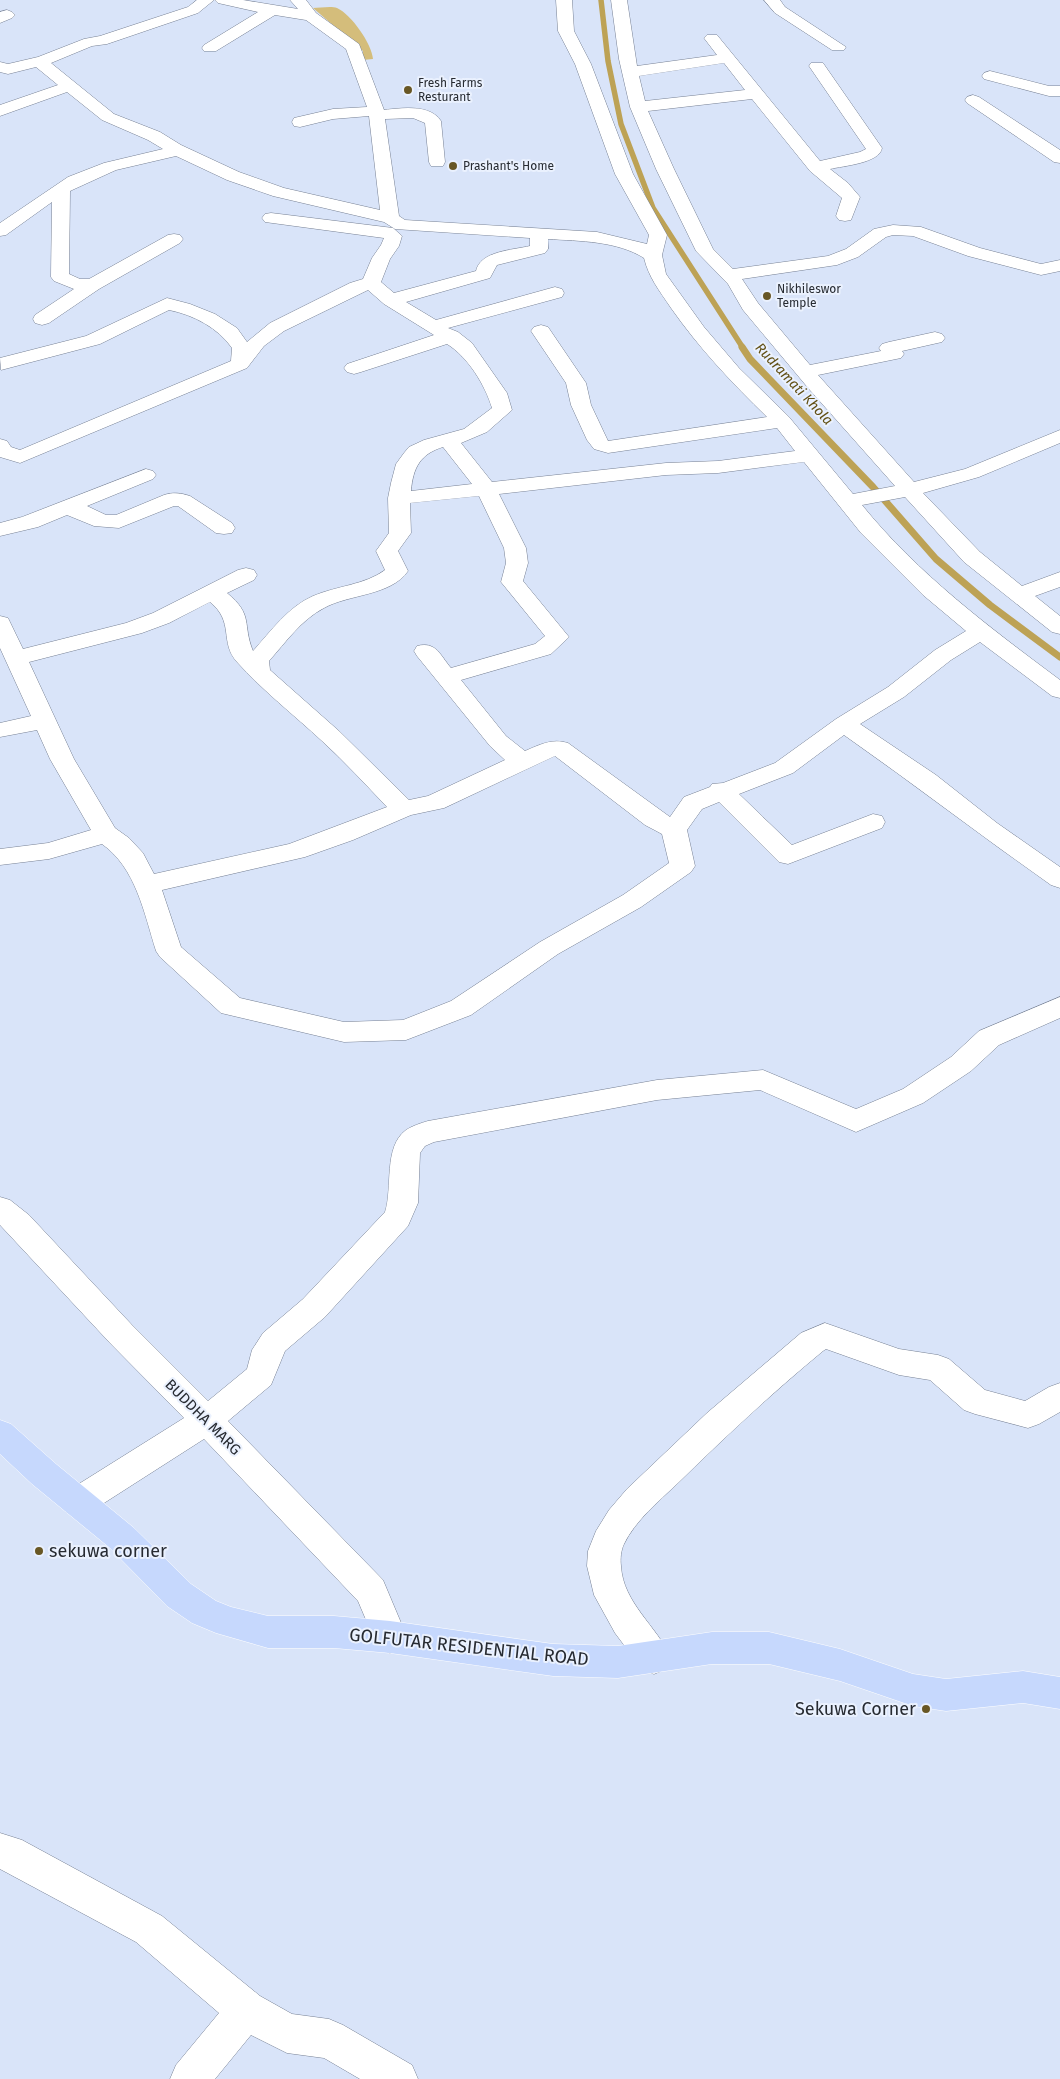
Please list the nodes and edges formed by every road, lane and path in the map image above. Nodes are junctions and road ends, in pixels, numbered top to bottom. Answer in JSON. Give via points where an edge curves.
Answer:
{"nodes":[{"id":1,"x":206,"y":0,"type":"edge"},
{"id":2,"x":223,"y":0,"type":"edge"},
{"id":3,"x":298,"y":0,"type":"edge"},
{"id":4,"x":564,"y":0,"type":"edge"},
{"id":5,"x":619,"y":0,"type":"edge"},
{"id":6,"x":794,"y":2,"type":"dead end"},
{"id":7,"x":775,"y":3,"type":"edge"},
{"id":8,"x":272,"y":10,"type":"junction"},
{"id":9,"x":311,"y":16,"type":"junction"},
{"id":10,"x":712,"y":38,"type":"dead end"},
{"id":11,"x":838,"y":47,"type":"dead end"},
{"id":12,"x":210,"y":48,"type":"dead end"},
{"id":13,"x":728,"y":58,"type":"junction"},
{"id":14,"x":43,"y":61,"type":"junction"},
{"id":15,"x":817,"y":66,"type":"dead end"},
{"id":16,"x":0,"y":67,"type":"edge"},
{"id":17,"x":631,"y":72,"type":"junction"},
{"id":18,"x":990,"y":76,"type":"dead end"},
{"id":19,"x":69,"y":86,"type":"junction"},
{"id":20,"x":1060,"y":91,"type":"edge"},
{"id":21,"x":756,"y":94,"type":"junction"},
{"id":22,"x":973,"y":100,"type":"dead end"},
{"id":23,"x":638,"y":107,"type":"junction"},
{"id":24,"x":0,"y":111,"type":"edge"},
{"id":25,"x":377,"y":113,"type":"junction"},
{"id":26,"x":300,"y":122,"type":"dead end"},
{"id":27,"x":175,"y":149,"type":"junction"},
{"id":28,"x":1060,"y":158,"type":"edge"},
{"id":29,"x":437,"y":162,"type":"dead end"},
{"id":30,"x":816,"y":167,"type":"junction"},
{"id":31,"x":62,"y":190,"type":"junction"},
{"id":32,"x":845,"y":216,"type":"dead end"},
{"id":33,"x":271,"y":218,"type":"dead end"},
{"id":34,"x":390,"y":218,"type":"junction"},
{"id":35,"x":0,"y":231,"type":"edge"},
{"id":36,"x":539,"y":232,"type":"junction"},
{"id":37,"x":174,"y":239,"type":"dead end"},
{"id":38,"x":653,"y":255,"type":"junction"},
{"id":39,"x":1060,"y":265,"type":"edge"},
{"id":40,"x":728,"y":275,"type":"junction"},
{"id":41,"x":371,"y":283,"type":"junction"},
{"id":42,"x":92,"y":285,"type":"junction"},
{"id":43,"x":555,"y":293,"type":"dead end"},
{"id":44,"x":391,"y":300,"type":"junction"},
{"id":45,"x":42,"y":319,"type":"dead end"},
{"id":46,"x":443,"y":331,"type":"junction"},
{"id":47,"x":541,"y":331,"type":"dead end"},
{"id":48,"x":935,"y":338,"type":"dead end"},
{"id":49,"x":1,"y":364,"type":"edge"},
{"id":50,"x":240,"y":364,"type":"junction"},
{"id":51,"x":354,"y":368,"type":"dead end"},
{"id":52,"x":805,"y":372,"type":"junction"},
{"id":53,"x":782,"y":421,"type":"junction"},
{"id":54,"x":1060,"y":436,"type":"edge"},
{"id":55,"x":448,"y":440,"type":"junction"},
{"id":56,"x":0,"y":445,"type":"edge"},
{"id":57,"x":810,"y":455,"type":"junction"},
{"id":58,"x":146,"y":475,"type":"dead end"},
{"id":59,"x":486,"y":489,"type":"junction"},
{"id":60,"x":902,"y":491,"type":"junction"},
{"id":61,"x":399,"y":498,"type":"junction"},
{"id":62,"x":855,"y":501,"type":"junction"},
{"id":63,"x":66,"y":508,"type":"junction"},
{"id":64,"x":224,"y":528,"type":"dead end"},
{"id":65,"x":0,"y":530,"type":"edge"},
{"id":66,"x":246,"y":575,"type":"dead end"},
{"id":67,"x":1060,"y":579,"type":"edge"},
{"id":68,"x":211,"y":592,"type":"junction"},
{"id":69,"x":1019,"y":595,"type":"junction"},
{"id":70,"x":0,"y":622,"type":"edge"},
{"id":71,"x":1060,"y":627,"type":"edge"},
{"id":72,"x":981,"y":632,"type":"junction"},
{"id":73,"x":425,"y":652,"type":"dead end"},
{"id":74,"x":16,"y":658,"type":"junction"},
{"id":75,"x":259,"y":672,"type":"junction"},
{"id":76,"x":446,"y":677,"type":"junction"},
{"id":77,"x":1060,"y":691,"type":"edge"},
{"id":78,"x":44,"y":721,"type":"junction"},
{"id":79,"x":844,"y":724,"type":"junction"},
{"id":80,"x":0,"y":730,"type":"edge"},
{"id":81,"x":521,"y":761,"type":"junction"},
{"id":82,"x":721,"y":790,"type":"junction"},
{"id":83,"x":404,"y":809,"type":"junction"},
{"id":84,"x":873,"y":822,"type":"dead end"},
{"id":85,"x":674,"y":830,"type":"junction"},
{"id":86,"x":106,"y":834,"type":"junction"},
{"id":87,"x":0,"y":857,"type":"edge"},
{"id":88,"x":1060,"y":879,"type":"edge"},
{"id":89,"x":147,"y":884,"type":"junction"},
{"id":90,"x":1060,"y":1007,"type":"edge"},
{"id":91,"x":0,"y":1208,"type":"edge"},
{"id":92,"x":1060,"y":1396,"type":"edge"},
{"id":93,"x":206,"y":1421,"type":"junction"},
{"id":94,"x":0,"y":1434,"type":"edge"},
{"id":95,"x":78,"y":1502,"type":"junction"},
{"id":96,"x":390,"y":1637,"type":"junction"},
{"id":97,"x":654,"y":1658,"type":"junction"},
{"id":98,"x":1060,"y":1693,"type":"edge"},
{"id":99,"x":0,"y":1851,"type":"edge"},
{"id":100,"x":246,"y":2010,"type":"junction"},
{"id":101,"x":190,"y":2079,"type":"edge"},
{"id":102,"x":398,"y":2079,"type":"edge"}],
"edges":[{"from":1,"to":14,"type":"street","via":[[187,12],[102,41],[89,42]]},
{"from":2,"to":8,"type":"street"},
{"from":3,"to":9,"type":"street"},
{"from":4,"to":38,"type":"street","via":[[566,30],[583,64],[624,174],[658,235]]},
{"from":5,"to":17,"type":"street"},
{"from":6,"to":7,"type":"street"},
{"from":7,"to":11,"type":"street","via":[[780,10]]},
{"from":8,"to":9,"type":"street"},
{"from":8,"to":12,"type":"street"},
{"from":9,"to":25,"type":"street","via":[[353,47]]},
{"from":10,"to":13,"type":"street"},
{"from":13,"to":17,"type":"street"},
{"from":13,"to":21,"type":"street"},
{"from":14,"to":16,"type":"street","via":[[8,69]]},
{"from":14,"to":19,"type":"street","via":[[41,64]]},
{"from":15,"to":30,"type":"street","via":[[874,151],[866,156]]},
{"from":17,"to":23,"type":"street"},
{"from":18,"to":20,"type":"street"},
{"from":19,"to":24,"type":"street"},
{"from":19,"to":27,"type":"street","via":[[108,117],[154,136]]},
{"from":21,"to":23,"type":"street"},
{"from":21,"to":30,"type":"street"},
{"from":22,"to":28,"type":"street"},
{"from":23,"to":40,"type":"street","via":[[705,251]]},
{"from":25,"to":26,"type":"street","via":[[333,114]]},
{"from":25,"to":29,"type":"street","via":[[427,115],[433,121]]},
{"from":25,"to":34,"type":"street"},
{"from":27,"to":31,"type":"street","via":[[101,169]]},
{"from":27,"to":34,"type":"street","via":[[233,176],[280,192]]},
{"from":30,"to":32,"type":"street","via":[[851,197]]},
{"from":31,"to":35,"type":"street"},
{"from":31,"to":42,"type":"street","via":[[60,277]]},
{"from":33,"to":41,"type":"street","via":[[387,232],[393,236],[390,246],[381,258]]},
{"from":34,"to":36,"type":"street","via":[[402,225]]},
{"from":36,"to":38,"type":"street","via":[[597,237],[643,249]]},
{"from":36,"to":44,"type":"street","via":[[539,250],[491,261],[486,265],[484,274]]},
{"from":37,"to":42,"type":"street"},
{"from":38,"to":53,"type":"street","via":[[657,274],[697,331],[732,372]]},
{"from":39,"to":40,"type":"street","via":[[1041,270],[974,252],[915,231],[893,230],[880,233],[852,253],[831,261]]},
{"from":40,"to":52,"type":"street"},
{"from":41,"to":44,"type":"street"},
{"from":41,"to":50,"type":"street","via":[[357,286],[277,327],[257,342]]},
{"from":42,"to":45,"type":"street"},
{"from":43,"to":46,"type":"street"},
{"from":44,"to":46,"type":"street"},
{"from":46,"to":51,"type":"street"},
{"from":46,"to":55,"type":"street","via":[[465,346],[496,393],[502,410],[488,423]]},
{"from":47,"to":53,"type":"street","via":[[576,382],[582,405],[601,445],[608,447]]},
{"from":48,"to":52,"type":"street","via":[[890,348],[894,354]]},
{"from":49,"to":50,"type":"street","via":[[93,340],[167,304],[207,318],[230,332],[242,348]]},
{"from":50,"to":56,"type":"street","via":[[20,457],[4,451]]},
{"from":52,"to":60,"type":"street"},
{"from":53,"to":57,"type":"street"},
{"from":54,"to":60,"type":"street","via":[[972,473]]},
{"from":55,"to":59,"type":"street"},
{"from":55,"to":61,"type":"street","via":[[412,456],[407,463]]},
{"from":57,"to":59,"type":"street"},
{"from":57,"to":62,"type":"street"},
{"from":58,"to":63,"type":"street"},
{"from":59,"to":61,"type":"street"},
{"from":59,"to":76,"type":"street","via":[[515,548],[517,563],[512,582],[558,637],[543,649]]},
{"from":60,"to":62,"type":"street"},
{"from":60,"to":69,"type":"street","via":[[972,557]]},
{"from":61,"to":75,"type":"street","via":[[400,533],[386,551],[397,571],[394,575],[320,601],[304,610],[257,660]]},
{"from":62,"to":72,"type":"street","via":[[868,528],[931,590]]},
{"from":63,"to":64,"type":"street","via":[[119,522],[171,498],[184,500]]},
{"from":63,"to":65,"type":"street"},
{"from":66,"to":68,"type":"street"},
{"from":67,"to":69,"type":"street"},
{"from":68,"to":74,"type":"street","via":[[134,628]]},
{"from":68,"to":75,"type":"street","via":[[230,607],[244,656]]},
{"from":69,"to":71,"type":"street"},
{"from":70,"to":74,"type":"street"},
{"from":72,"to":77,"type":"street"},
{"from":72,"to":79,"type":"street"},
{"from":73,"to":76,"type":"street"},
{"from":74,"to":78,"type":"street"},
{"from":75,"to":83,"type":"street","via":[[331,736]]},
{"from":76,"to":81,"type":"street","via":[[498,741]]},
{"from":78,"to":80,"type":"street"},
{"from":78,"to":86,"type":"street"},
{"from":79,"to":82,"type":"street","via":[[784,768]]},
{"from":79,"to":88,"type":"street"},
{"from":81,"to":83,"type":"street","via":[[435,802]]},
{"from":81,"to":85,"type":"street","via":[[560,748],[654,819]]},
{"from":82,"to":84,"type":"street","via":[[788,856]]},
{"from":82,"to":85,"type":"street","via":[[693,802]]},
{"from":83,"to":89,"type":"street","via":[[296,850]]},
{"from":85,"to":89,"type":"street","via":[[682,866],[632,901],[549,948],[461,1008],[406,1030],[344,1032],[231,1006],[169,951]]},
{"from":86,"to":87,"type":"street","via":[[49,851]]},
{"from":86,"to":89,"type":"street","via":[[134,859]]},
{"from":90,"to":93,"type":"street","via":[[989,1038],[961,1064],[913,1096],[856,1121],[762,1080],[657,1090],[428,1132],[415,1138],[406,1152],[403,1203],[398,1218],[314,1308],[274,1342],[268,1350],[260,1376]]},
{"from":91,"to":93,"type":"street","name":"BUDDHA MARG","via":[[18,1223]]},
{"from":92,"to":97,"type":"street","via":[[1028,1415],[976,1401],[938,1368],[899,1362],[825,1336],[812,1342],[711,1429],[638,1500],[613,1533],[605,1550],[604,1569],[615,1605]]},
{"from":93,"to":95,"type":"street"},
{"from":93,"to":96,"type":"street","name":"BUDDHA MARG","via":[[371,1591]]},
{"from":94,"to":95,"type":"main road","name":"GOLFUTAR RESIDENTIAL ROAD"},
{"from":95,"to":96,"type":"main road","name":"GOLFUTAR RESIDENTIAL ROAD","via":[[122,1538],[179,1595],[204,1612],[268,1632],[334,1632]]},
{"from":96,"to":97,"type":"main road","name":"GOLFUTAR RESIDENTIAL ROAD","via":[[553,1660],[618,1662]]},
{"from":97,"to":98,"type":"main road","name":"GOLFUTAR RESIDENTIAL ROAD","via":[[712,1648],[769,1648],[840,1665],[913,1690],[946,1695],[1023,1687]]},
{"from":99,"to":100,"type":"street","via":[[149,1929]]},
{"from":100,"to":101,"type":"street"},
{"from":100,"to":102,"type":"street","via":[[287,2033],[328,2039]]}]}
